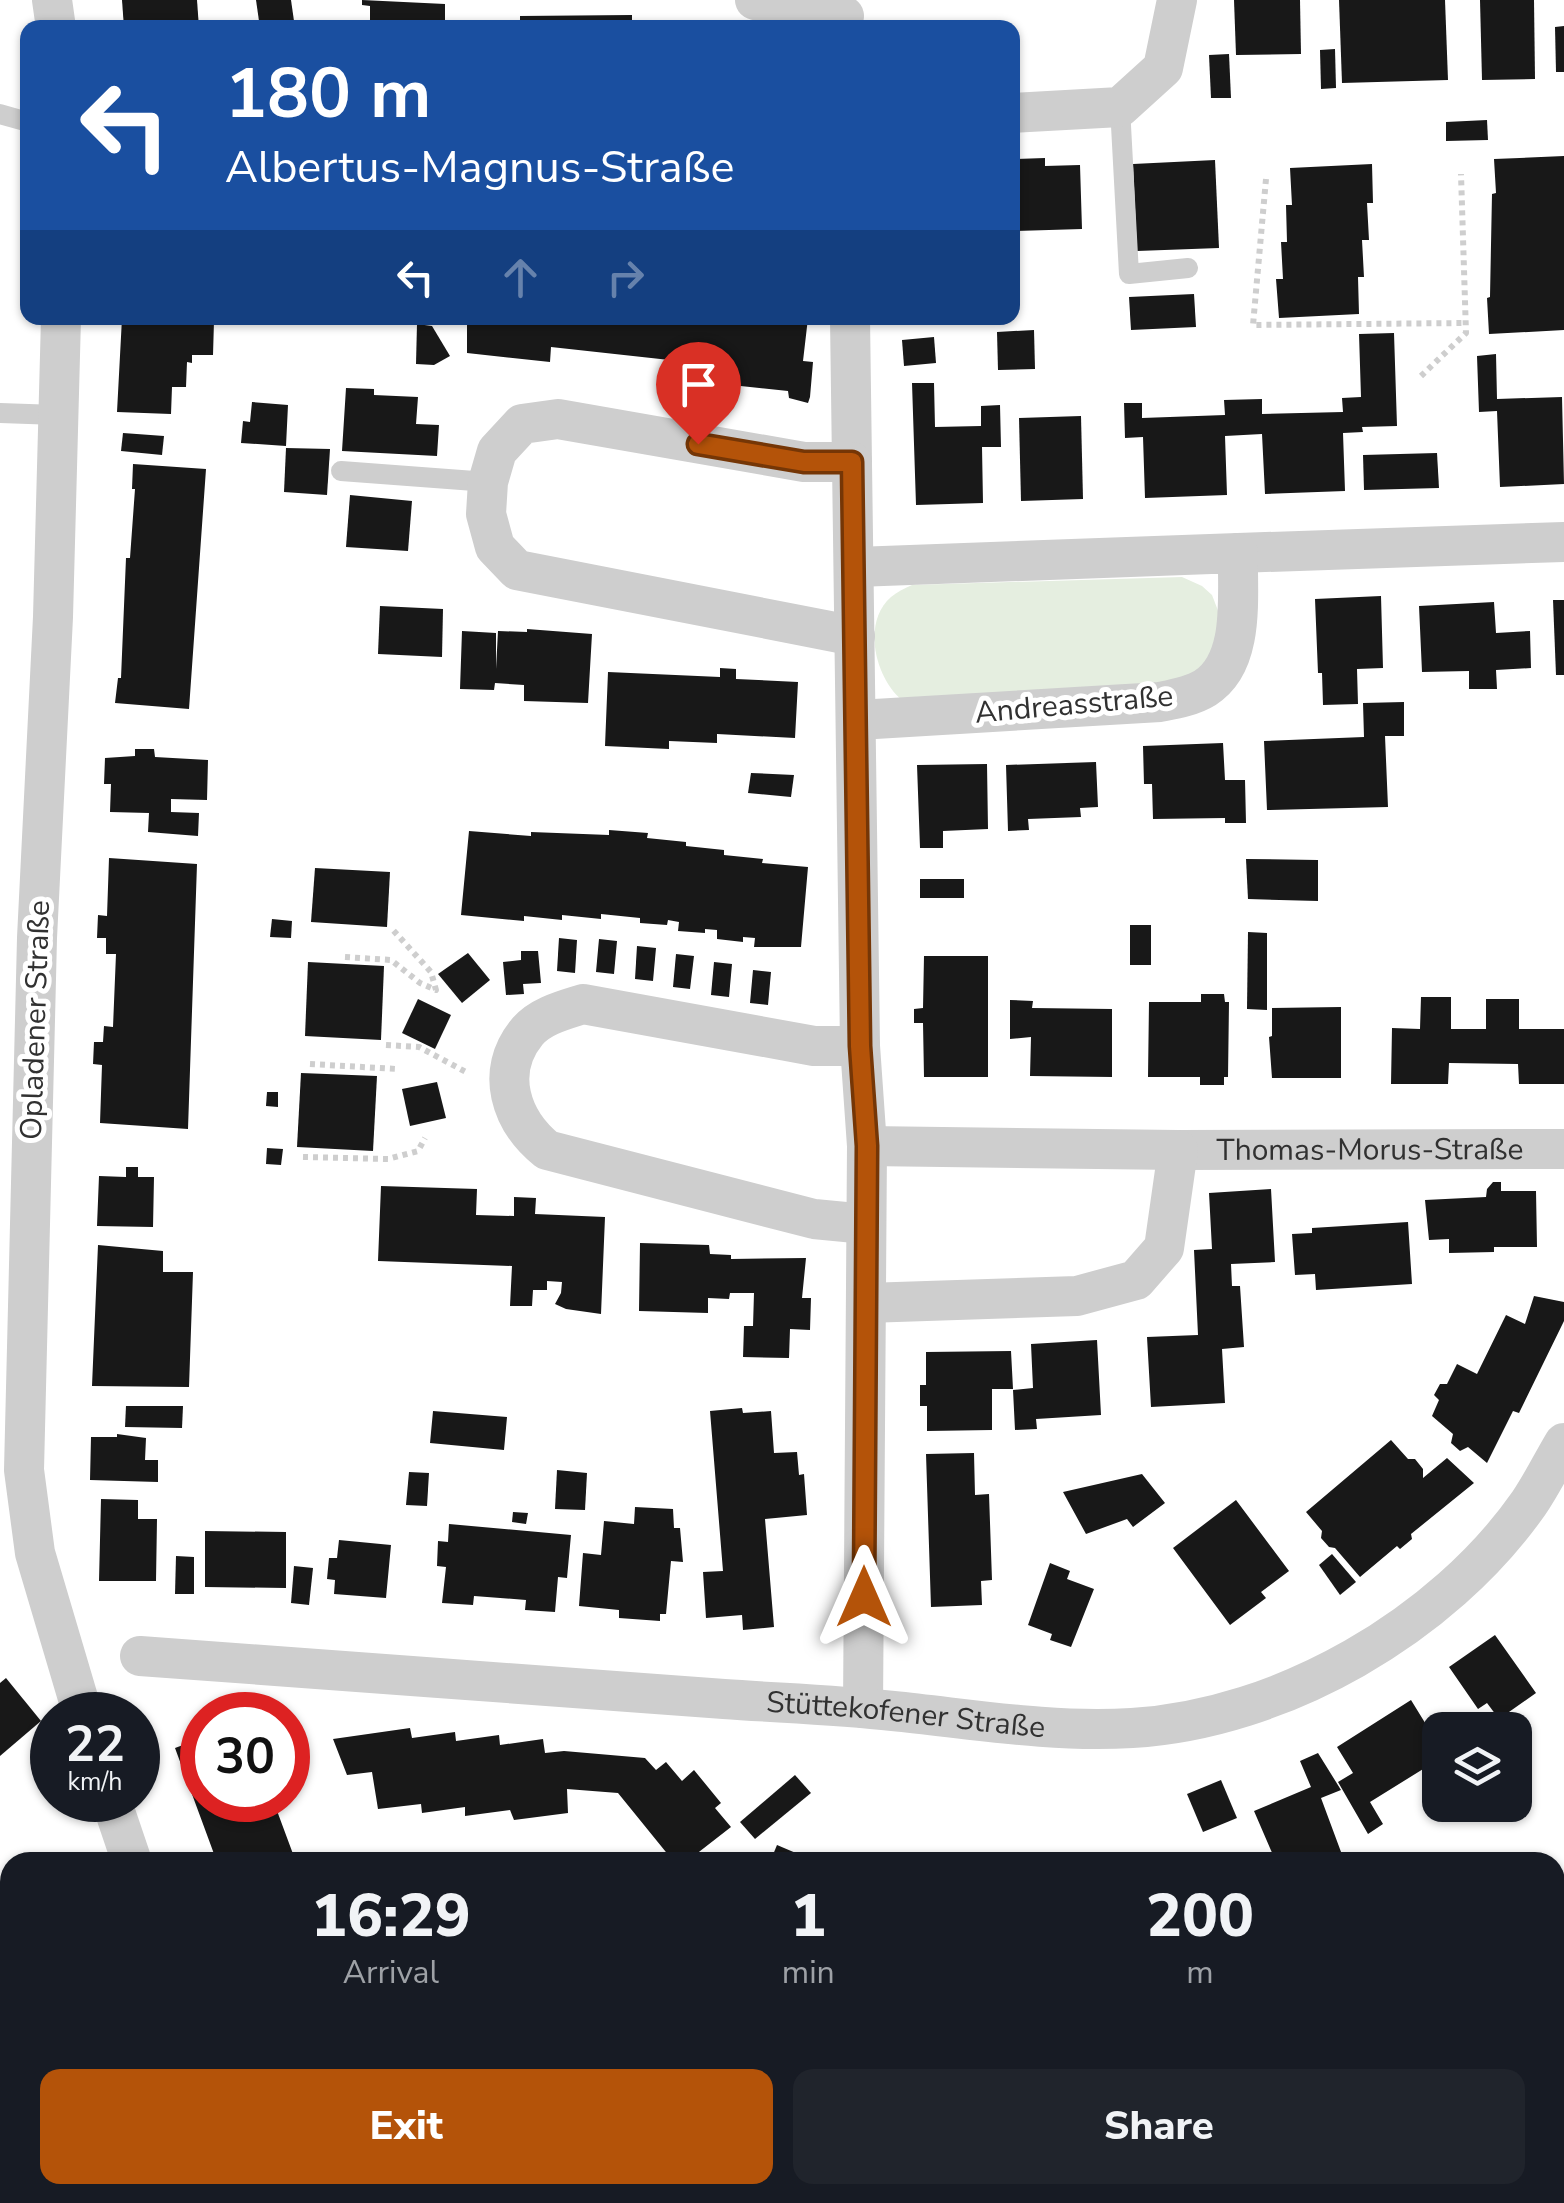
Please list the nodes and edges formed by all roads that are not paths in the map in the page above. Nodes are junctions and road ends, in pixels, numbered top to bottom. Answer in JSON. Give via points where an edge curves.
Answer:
{"nodes":[{"id":1,"x":755,"y":0,"type":"edge"},
{"id":2,"x":1177,"y":0,"type":"edge"},
{"id":3,"x":844,"y":14,"type":"edge"},
{"id":4,"x":1120,"y":106,"type":"junction"},
{"id":5,"x":1020,"y":112,"type":"edge"},
{"id":6,"x":1188,"y":268,"type":"dead end"},
{"id":7,"x":61,"y":325,"type":"edge"},
{"id":8,"x":850,"y":325,"type":"edge"},
{"id":9,"x":0,"y":414,"type":"edge"},
{"id":10,"x":57,"y":415,"type":"junction"},
{"id":11,"x":852,"y":462,"type":"junction"},
{"id":12,"x":341,"y":471,"type":"dead end"},
{"id":13,"x":488,"y":482,"type":"junction"},
{"id":14,"x":1564,"y":542,"type":"edge"},
{"id":15,"x":1238,"y":553,"type":"junction"},
{"id":16,"x":856,"y":567,"type":"junction"},
{"id":17,"x":856,"y":636,"type":"junction"},
{"id":18,"x":858,"y":720,"type":"junction"},
{"id":19,"x":860,"y":1046,"type":"junction"},
{"id":20,"x":867,"y":1146,"type":"junction"},
{"id":21,"x":1564,"y":1149,"type":"edge"},
{"id":22,"x":1178,"y":1150,"type":"junction"},
{"id":23,"x":866,"y":1224,"type":"junction"},
{"id":24,"x":866,"y":1303,"type":"junction"},
{"id":25,"x":1564,"y":1443,"type":"edge"},
{"id":26,"x":140,"y":1656,"type":"dead end"},
{"id":27,"x":76,"y":1692,"type":"edge"},
{"id":28,"x":863,"y":1708,"type":"junction"},
{"id":29,"x":118,"y":1822,"type":"edge"},
{"id":30,"x":129,"y":1852,"type":"edge"}],
"edges":[{"from":1,"to":3,"type":"street"},
{"from":2,"to":4,"type":"street","via":[[1163,68]]},
{"from":4,"to":5,"type":"street"},
{"from":4,"to":6,"type":"lane","via":[[1129,274]]},
{"from":7,"to":10,"type":"street","name":"Opladener Straße"},
{"from":8,"to":11,"type":"street"},
{"from":9,"to":10,"type":"lane"},
{"from":10,"to":27,"type":"street","name":"Opladener Straße","via":[[24,1470],[35,1553]]},
{"from":11,"to":13,"type":"street","via":[[804,462],[558,419],[522,424],[497,451]]},
{"from":11,"to":16,"type":"street"},
{"from":12,"to":13,"type":"lane"},
{"from":13,"to":17,"type":"street","via":[[486,514],[495,546],[518,570]]},
{"from":14,"to":15,"type":"street"},
{"from":15,"to":16,"type":"street"},
{"from":15,"to":18,"type":"street","name":"Andreasstraße","via":[[1234,641],[1228,662],[1205,688],[1160,702]]},
{"from":16,"to":17,"type":"street"},
{"from":17,"to":18,"type":"street"},
{"from":18,"to":19,"type":"street"},
{"from":19,"to":20,"type":"street"},
{"from":19,"to":23,"type":"street","via":[[814,1046],[583,1004],[527,1032],[509,1091],[521,1124],[547,1150],[814,1219]]},
{"from":20,"to":22,"type":"street","name":"Thomas-Morus-Straße"},
{"from":20,"to":23,"type":"street"},
{"from":21,"to":22,"type":"street","name":"Thomas-Morus-Straße"},
{"from":22,"to":24,"type":"street","name":"Thomas-Morus-Straße","via":[[1164,1248],[1136,1280],[1077,1296]]},
{"from":23,"to":24,"type":"street"},
{"from":24,"to":28,"type":"street"},
{"from":25,"to":28,"type":"street","name":"Stüttekofener Straße","via":[[1529,1503],[1486,1555],[1417,1620],[1268,1697],[1133,1728],[1060,1728]]},
{"from":26,"to":28,"type":"street","name":"Stüttekofener Straße"},
{"from":29,"to":30,"type":"street"}]}
